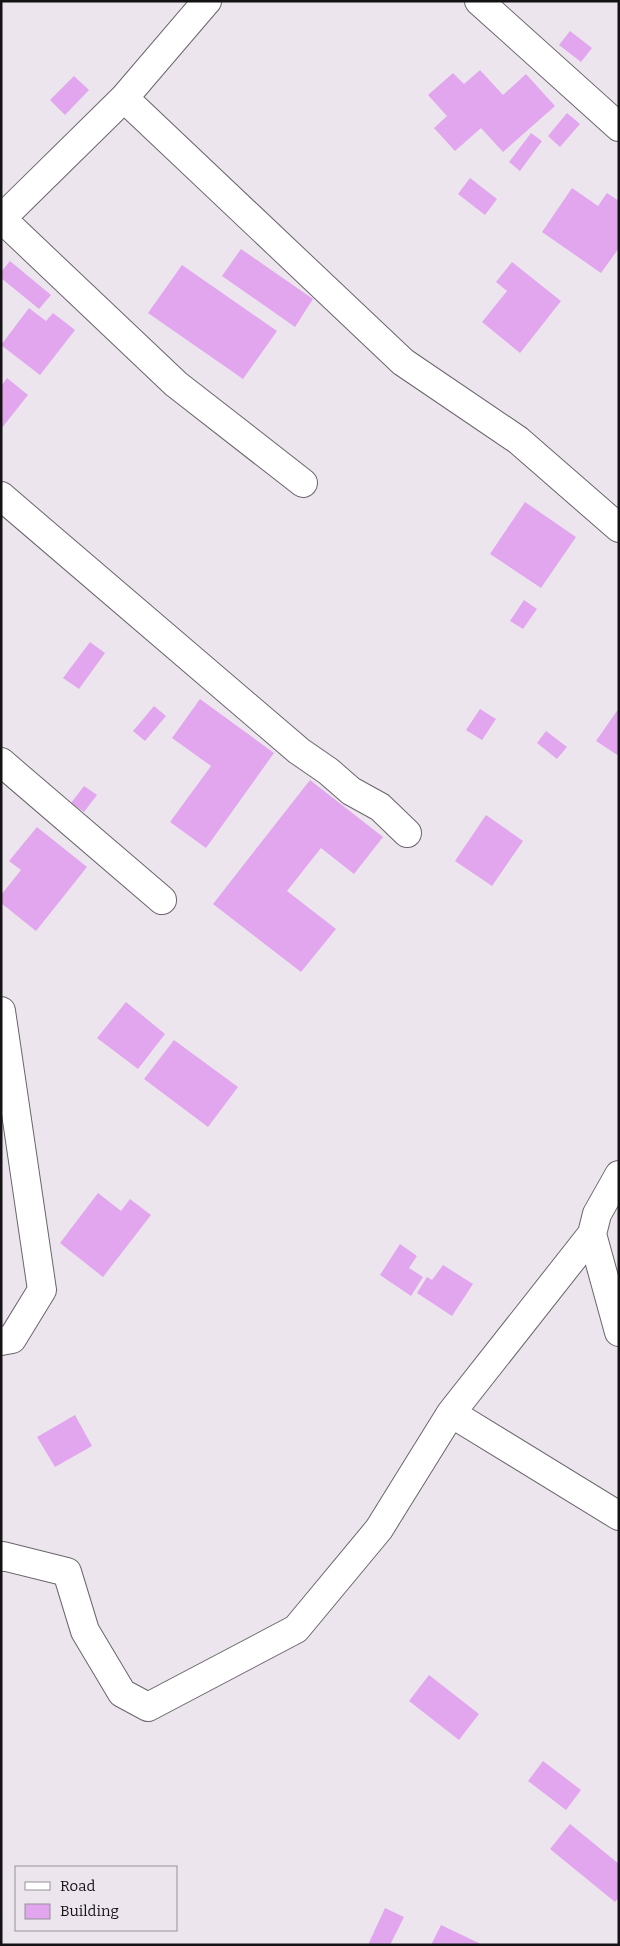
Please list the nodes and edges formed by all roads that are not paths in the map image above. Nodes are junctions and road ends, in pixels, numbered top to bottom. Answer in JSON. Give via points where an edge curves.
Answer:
{"nodes":[{"id":1,"x":207,"y":1,"type":"edge"},
{"id":2,"x":479,"y":1,"type":"edge"},
{"id":3,"x":124,"y":98,"type":"junction"},
{"id":4,"x":619,"y":127,"type":"edge"},
{"id":5,"x":2,"y":219,"type":"edge"},
{"id":6,"x":303,"y":483,"type":"dead end"},
{"id":7,"x":1,"y":496,"type":"edge"},
{"id":8,"x":619,"y":528,"type":"edge"},
{"id":9,"x":1,"y":762,"type":"edge"},
{"id":10,"x":407,"y":833,"type":"dead end"},
{"id":11,"x":162,"y":900,"type":"dead end"},
{"id":12,"x":1,"y":1011,"type":"edge"},
{"id":13,"x":619,"y":1175,"type":"edge"},
{"id":14,"x":592,"y":1234,"type":"junction"},
{"id":15,"x":619,"y":1332,"type":"edge"},
{"id":16,"x":1,"y":1341,"type":"edge"},
{"id":17,"x":451,"y":1414,"type":"junction"},
{"id":18,"x":619,"y":1516,"type":"edge"},
{"id":19,"x":1,"y":1557,"type":"edge"}],
"edges":[{"from":1,"to":3,"type":"street"},
{"from":2,"to":4,"type":"street"},
{"from":3,"to":5,"type":"street"},
{"from":3,"to":8,"type":"street","via":[[403,362],[518,440]]},
{"from":5,"to":6,"type":"street","via":[[176,384]]},
{"from":7,"to":10,"type":"street","via":[[299,751],[351,791],[380,806]]},
{"from":9,"to":11,"type":"street"},
{"from":12,"to":16,"type":"street","via":[[42,1290],[12,1338]]},
{"from":13,"to":14,"type":"street","via":[[597,1214]]},
{"from":14,"to":15,"type":"street"},
{"from":14,"to":17,"type":"street"},
{"from":17,"to":18,"type":"street"},
{"from":17,"to":19,"type":"street","via":[[379,1529],[296,1629],[148,1707],[122,1693],[85,1631],[66,1572]]}]}
